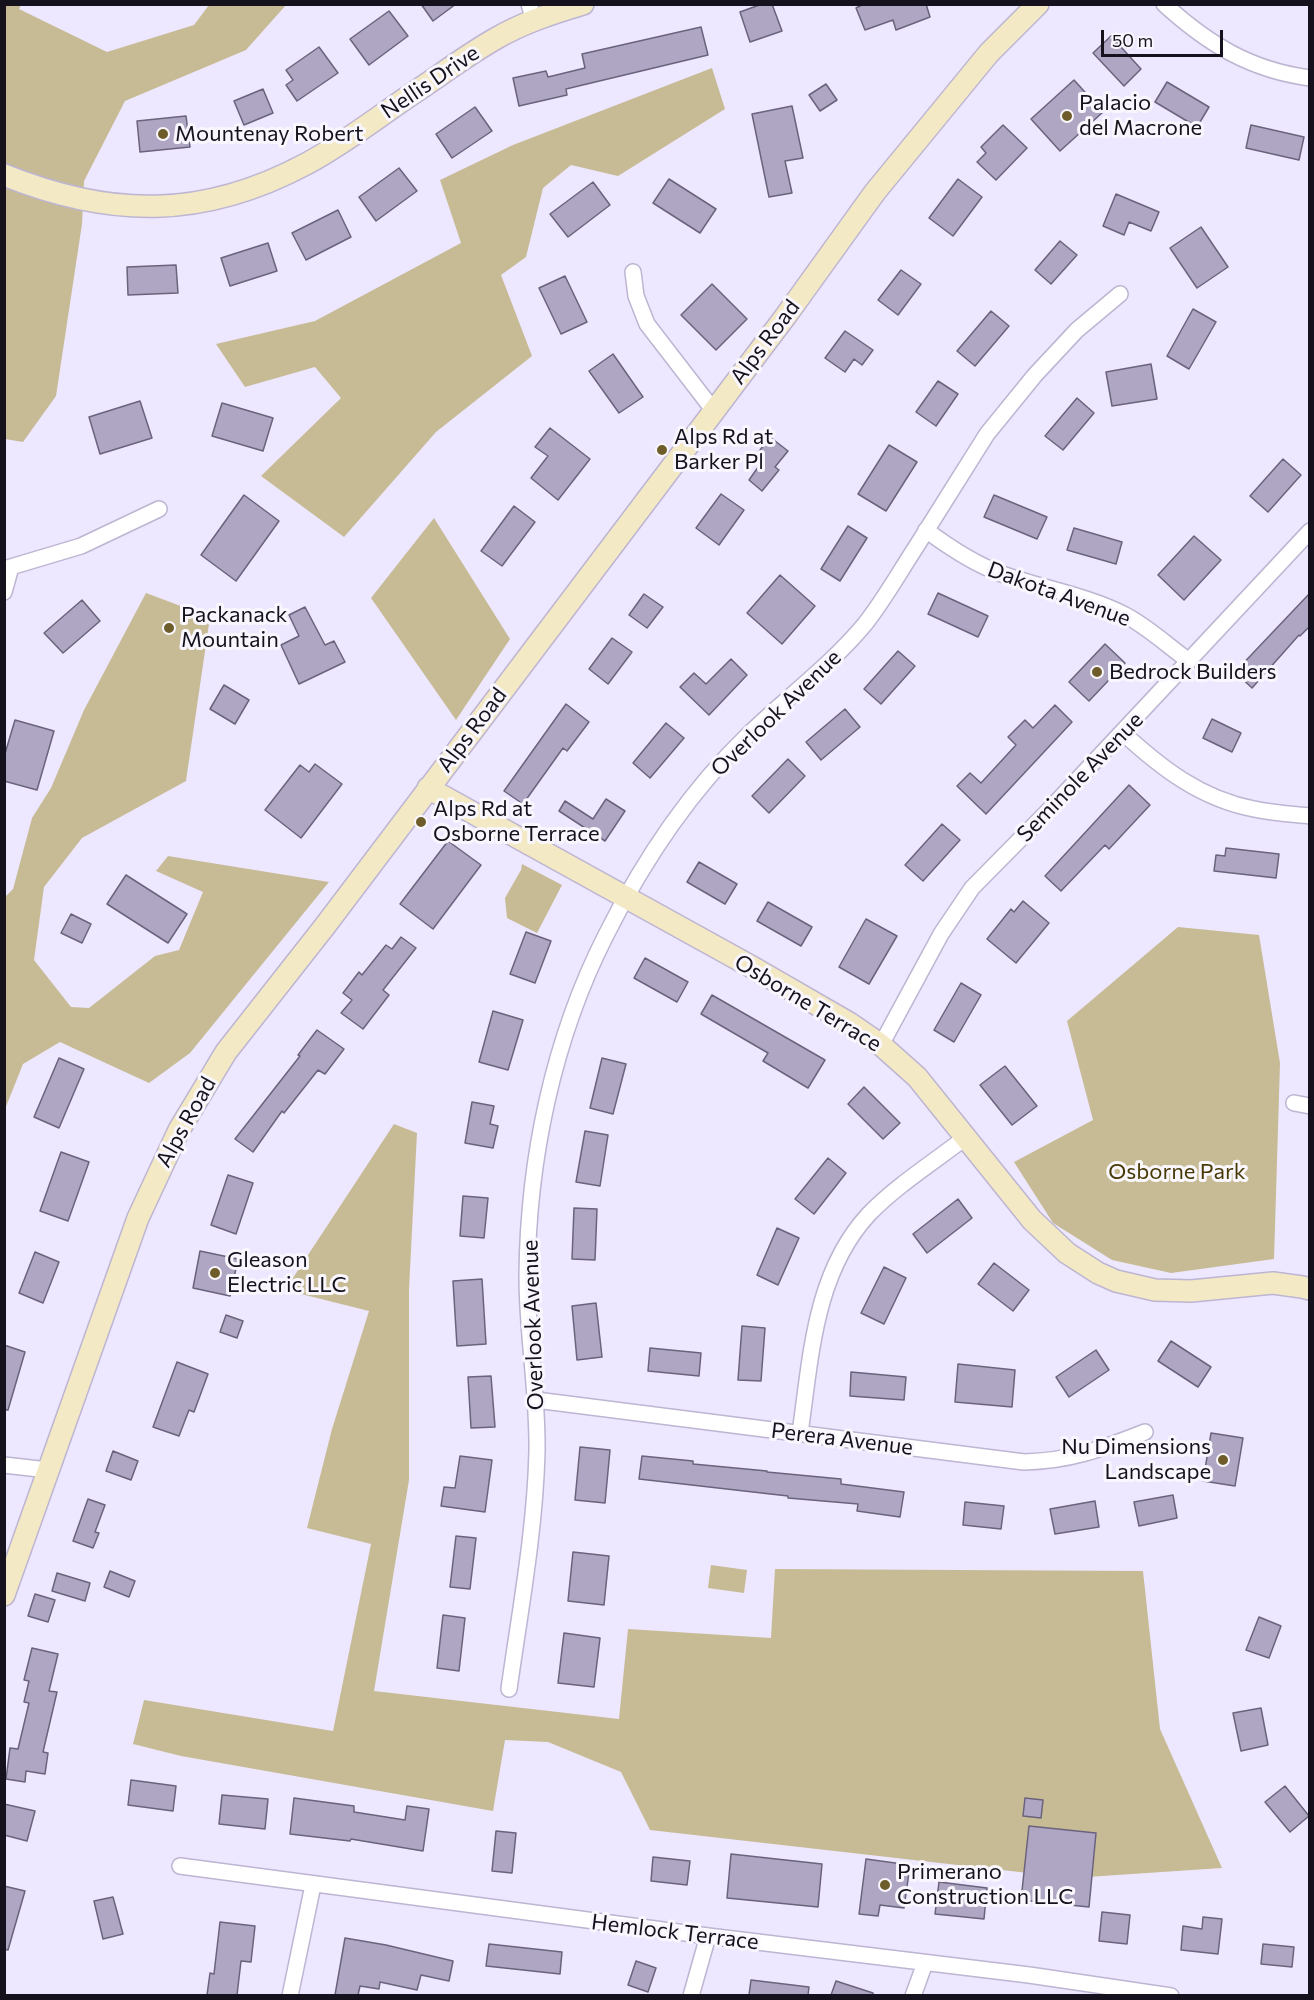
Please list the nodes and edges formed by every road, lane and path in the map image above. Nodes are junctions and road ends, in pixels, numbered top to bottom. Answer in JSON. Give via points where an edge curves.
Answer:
{"nodes":[{"id":1,"x":583,"y":4,"type":"edge"},
{"id":2,"x":1038,"y":4,"type":"edge"},
{"id":3,"x":1164,"y":4,"type":"edge"},
{"id":4,"x":531,"y":13,"type":"edge"},
{"id":5,"x":1310,"y":78,"type":"edge"},
{"id":6,"x":4,"y":175,"type":"edge"},
{"id":7,"x":633,"y":272,"type":"dead end"},
{"id":8,"x":1120,"y":294,"type":"dead end"},
{"id":9,"x":714,"y":411,"type":"junction"},
{"id":10,"x":159,"y":509,"type":"dead end"},
{"id":11,"x":926,"y":530,"type":"junction"},
{"id":12,"x":1310,"y":531,"type":"edge"},
{"id":13,"x":8,"y":568,"type":"edge"},
{"id":14,"x":4,"y":592,"type":"edge"},
{"id":15,"x":1189,"y":661,"type":"junction"},
{"id":16,"x":1122,"y":732,"type":"junction"},
{"id":17,"x":428,"y":788,"type":"junction"},
{"id":18,"x":1310,"y":816,"type":"edge"},
{"id":19,"x":626,"y":897,"type":"junction"},
{"id":20,"x":880,"y":1045,"type":"junction"},
{"id":21,"x":1294,"y":1104,"type":"dead end"},
{"id":22,"x":1310,"y":1106,"type":"edge"},
{"id":23,"x":966,"y":1137,"type":"junction"},
{"id":24,"x":1310,"y":1289,"type":"edge"},
{"id":25,"x":536,"y":1400,"type":"junction"},
{"id":26,"x":1144,"y":1432,"type":"dead end"},
{"id":27,"x":800,"y":1433,"type":"junction"},
{"id":28,"x":4,"y":1465,"type":"edge"},
{"id":29,"x":48,"y":1470,"type":"junction"},
{"id":30,"x":4,"y":1594,"type":"edge"},
{"id":31,"x":509,"y":1689,"type":"dead end"},
{"id":32,"x":180,"y":1866,"type":"dead end"},
{"id":33,"x":313,"y":1885,"type":"junction"},
{"id":34,"x":708,"y":1936,"type":"junction"},
{"id":35,"x":925,"y":1963,"type":"junction"},
{"id":36,"x":1146,"y":1994,"type":"edge"},
{"id":37,"x":290,"y":1995,"type":"edge"},
{"id":38,"x":691,"y":1995,"type":"edge"},
{"id":39,"x":913,"y":1995,"type":"edge"},
{"id":40,"x":1171,"y":1995,"type":"edge"}],
"edges":[{"from":1,"to":4,"type":"main road","name":"Nellis Drive","via":[[555,12]]},
{"from":2,"to":9,"type":"main road","name":"Alps Road","via":[[982,61],[890,174]]},
{"from":3,"to":5,"type":"street","via":[[1232,55],[1259,67]]},
{"from":4,"to":6,"type":"main road","name":"Nellis Drive","via":[[307,164],[234,194],[178,205],[118,206],[65,197]]},
{"from":7,"to":9,"type":"street","via":[[636,296],[647,324]]},
{"from":8,"to":11,"type":"street","name":"Overlook Avenue","via":[[1077,330],[1000,416]]},
{"from":9,"to":17,"type":"main road","name":"Alps Road"},
{"from":10,"to":13,"type":"street","via":[[81,546]]},
{"from":11,"to":15,"type":"street","name":"Dakota Avenue","via":[[981,566],[1124,614]]},
{"from":11,"to":19,"type":"street","name":"Overlook Avenue","via":[[866,622],[841,651],[744,738],[709,778],[676,820]]},
{"from":12,"to":15,"type":"street","name":"Seminole Avenue"},
{"from":13,"to":14,"type":"street"},
{"from":15,"to":16,"type":"street","name":"Seminole Avenue"},
{"from":16,"to":18,"type":"street","via":[[1152,760],[1200,791],[1253,809]]},
{"from":16,"to":20,"type":"street","name":"Seminole Avenue","via":[[972,888],[940,934]]},
{"from":17,"to":19,"type":"main road","name":"Osborne Terrace"},
{"from":17,"to":29,"type":"main road","name":"Alps Road","via":[[226,1053],[179,1130],[138,1218]]},
{"from":19,"to":20,"type":"main road","name":"Osborne Terrace","via":[[840,1018]]},
{"from":19,"to":25,"type":"street","name":"Overlook Avenue","via":[[576,1006],[544,1116],[529,1222],[529,1328]]},
{"from":20,"to":23,"type":"main road","name":"Osborne Terrace","via":[[917,1077]]},
{"from":21,"to":22,"type":"street"},
{"from":23,"to":24,"type":"main road","name":"Osborne Terrace","via":[[1032,1220],[1067,1253],[1116,1281],[1155,1290],[1191,1291],[1265,1283]]},
{"from":23,"to":27,"type":"street","via":[[887,1198],[863,1222],[838,1260],[818,1313]]},
{"from":25,"to":27,"type":"street","name":"Perera Avenue"},
{"from":25,"to":31,"type":"street","name":"Overlook Avenue","via":[[534,1502]]},
{"from":26,"to":27,"type":"street","name":"Perera Avenue","via":[[1080,1456],[1024,1462]]},
{"from":28,"to":29,"type":"street"},
{"from":29,"to":30,"type":"main road","name":"Alps Road"},
{"from":32,"to":33,"type":"street","name":"Hemlock Terrace"},
{"from":33,"to":34,"type":"street","name":"Hemlock Terrace"},
{"from":33,"to":37,"type":"street"},
{"from":34,"to":35,"type":"street","name":"Hemlock Terrace"},
{"from":34,"to":38,"type":"street"},
{"from":35,"to":36,"type":"street","name":"Hemlock Terrace"},
{"from":35,"to":39,"type":"street"},
{"from":36,"to":40,"type":"street","name":"Hemlock Terrace"}]}
